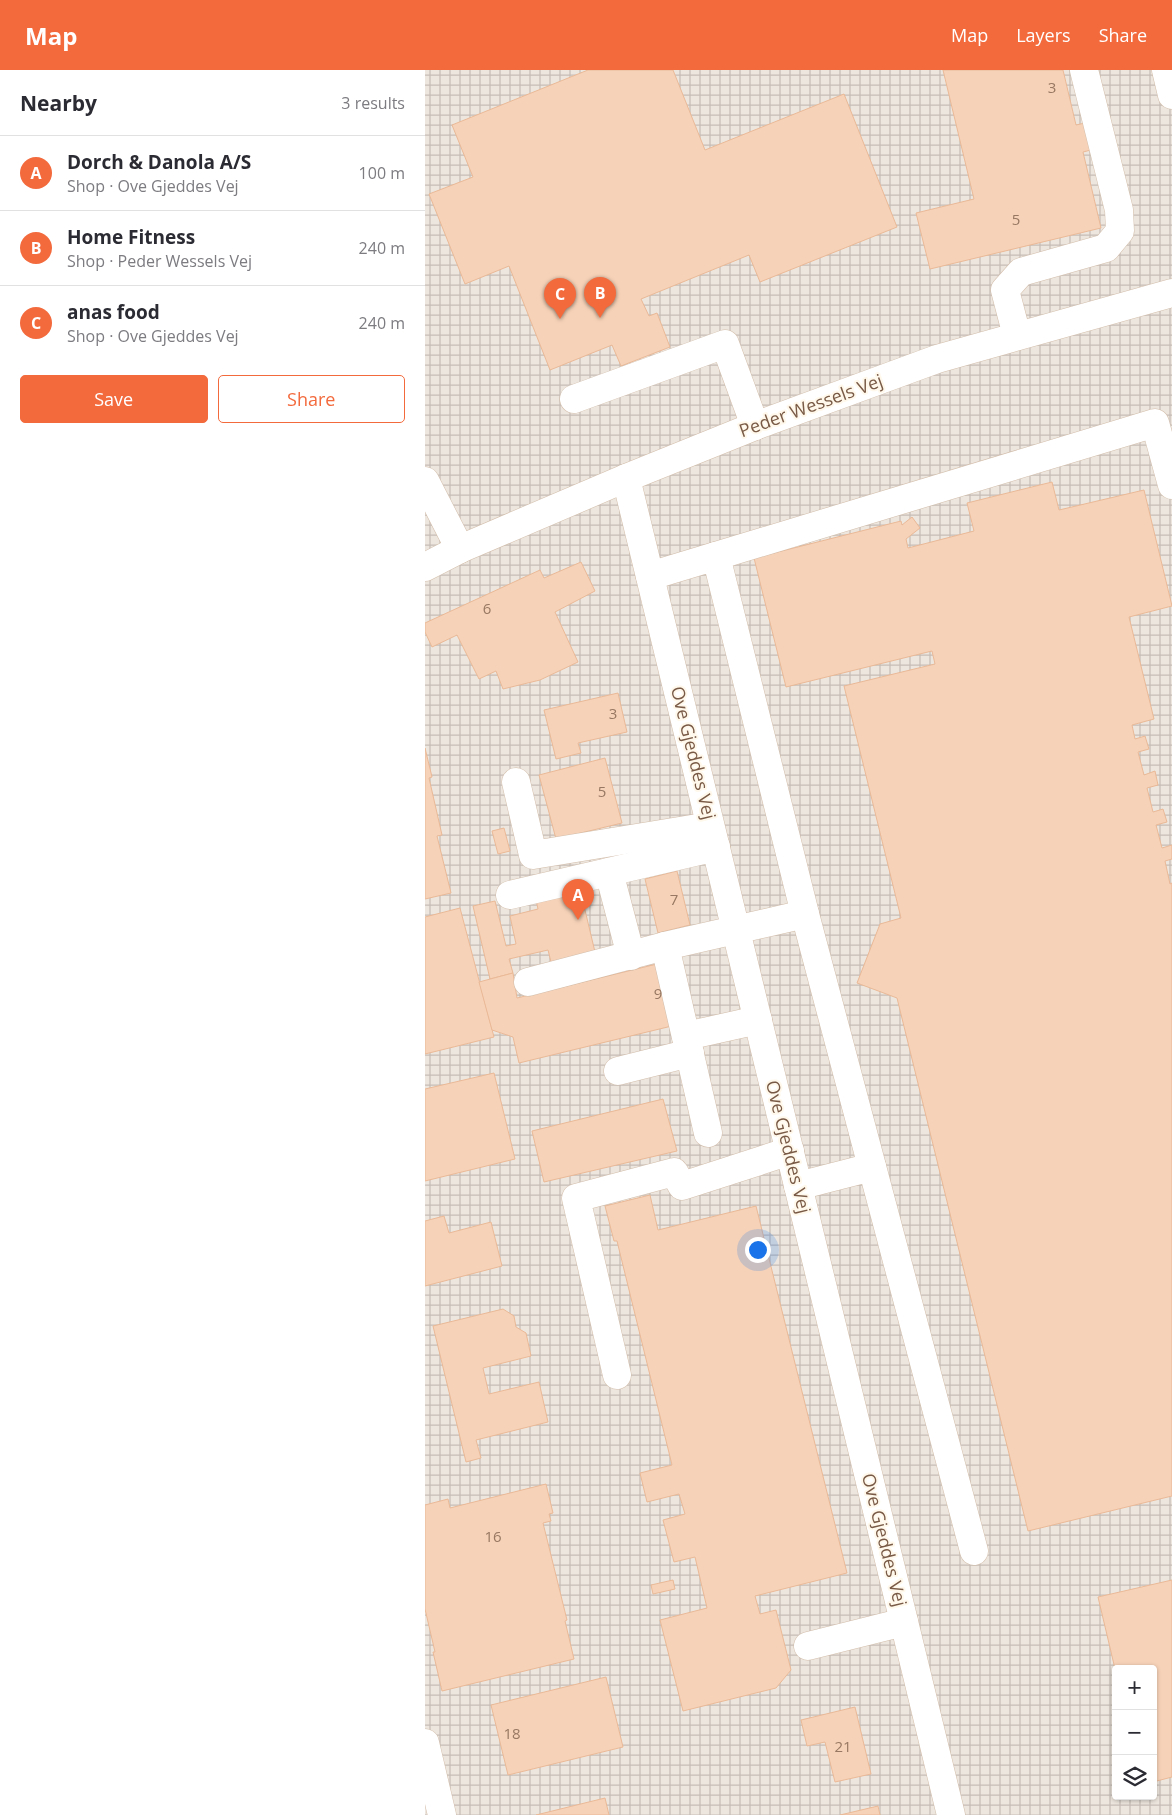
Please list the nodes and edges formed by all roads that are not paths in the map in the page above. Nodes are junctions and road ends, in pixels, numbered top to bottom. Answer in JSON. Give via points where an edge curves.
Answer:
{"nodes":[{"id":1,"x":1084,"y":70,"type":"edge"},
{"id":2,"x":1166,"y":70,"type":"edge"},
{"id":3,"x":1172,"y":95,"type":"edge"},
{"id":4,"x":1172,"y":293,"type":"edge"},
{"id":5,"x":1017,"y":336,"type":"junction"},
{"id":6,"x":574,"y":399,"type":"dead end"},
{"id":7,"x":1164,"y":420,"type":"edge"},
{"id":8,"x":755,"y":426,"type":"junction"},
{"id":9,"x":626,"y":478,"type":"junction"},
{"id":10,"x":425,"y":481,"type":"edge"},
{"id":11,"x":1172,"y":485,"type":"edge"},
{"id":12,"x":460,"y":549,"type":"junction"},
{"id":13,"x":716,"y":556,"type":"junction"},
{"id":14,"x":425,"y":568,"type":"edge"},
{"id":15,"x":650,"y":576,"type":"junction"},
{"id":16,"x":516,"y":782,"type":"dead end"},
{"id":17,"x":713,"y":836,"type":"junction"},
{"id":18,"x":609,"y":872,"type":"junction"},
{"id":19,"x":510,"y":895,"type":"dead end"},
{"id":20,"x":805,"y":914,"type":"junction"},
{"id":21,"x":736,"y":930,"type":"junction"},
{"id":22,"x":665,"y":946,"type":"junction"},
{"id":23,"x":631,"y":956,"type":"junction"},
{"id":24,"x":528,"y":982,"type":"dead end"},
{"id":25,"x":758,"y":1020,"type":"junction"},
{"id":26,"x":688,"y":1044,"type":"junction"},
{"id":27,"x":618,"y":1071,"type":"dead end"},
{"id":28,"x":708,"y":1133,"type":"dead end"},
{"id":29,"x":790,"y":1151,"type":"junction"},
{"id":30,"x":872,"y":1166,"type":"junction"},
{"id":31,"x":798,"y":1186,"type":"junction"},
{"id":32,"x":617,"y":1375,"type":"dead end"},
{"id":33,"x":974,"y":1551,"type":"dead end"},
{"id":34,"x":904,"y":1622,"type":"junction"},
{"id":35,"x":808,"y":1646,"type":"dead end"},
{"id":36,"x":425,"y":1743,"type":"edge"},
{"id":37,"x":442,"y":1815,"type":"edge"},
{"id":38,"x":951,"y":1815,"type":"edge"}],
"edges":[{"from":1,"to":5,"type":"street","via":[[1119,210],[1120,231],[1105,248],[1021,272],[1005,290]]},
{"from":2,"to":3,"type":"street"},
{"from":4,"to":5,"type":"street","name":"Peder Wessels Vej"},
{"from":5,"to":8,"type":"street","name":"Peder Wessels Vej","via":[[937,359]]},
{"from":6,"to":8,"type":"street","via":[[725,344]]},
{"from":7,"to":11,"type":"street"},
{"from":7,"to":13,"type":"street"},
{"from":8,"to":9,"type":"street","name":"Peder Wessels Vej"},
{"from":9,"to":12,"type":"street","name":"Peder Wessels Vej"},
{"from":9,"to":15,"type":"street","name":"Ove Gjeddes Vej"},
{"from":10,"to":12,"type":"street"},
{"from":12,"to":14,"type":"street","name":"Peder Wessels Vej"},
{"from":13,"to":15,"type":"street"},
{"from":13,"to":20,"type":"street"},
{"from":15,"to":17,"type":"street","name":"Ove Gjeddes Vej"},
{"from":16,"to":17,"type":"street","via":[[533,855]]},
{"from":17,"to":18,"type":"street"},
{"from":17,"to":21,"type":"street","name":"Ove Gjeddes Vej"},
{"from":18,"to":19,"type":"street"},
{"from":18,"to":23,"type":"street"},
{"from":20,"to":21,"type":"street"},
{"from":20,"to":30,"type":"street"},
{"from":21,"to":22,"type":"street"},
{"from":21,"to":25,"type":"street","name":"Ove Gjeddes Vej"},
{"from":22,"to":23,"type":"street"},
{"from":22,"to":26,"type":"street"},
{"from":23,"to":24,"type":"street"},
{"from":25,"to":26,"type":"street"},
{"from":25,"to":29,"type":"street","name":"Ove Gjeddes Vej"},
{"from":26,"to":27,"type":"street"},
{"from":26,"to":28,"type":"street"},
{"from":29,"to":31,"type":"street","name":"Ove Gjeddes Vej"},
{"from":29,"to":32,"type":"street","via":[[682,1186],[674,1172],[575,1198]]},
{"from":30,"to":31,"type":"street"},
{"from":30,"to":33,"type":"street"},
{"from":31,"to":34,"type":"street","name":"Ove Gjeddes Vej"},
{"from":34,"to":35,"type":"street"},
{"from":34,"to":38,"type":"street","name":"Ove Gjeddes Vej"},
{"from":36,"to":37,"type":"street"}]}
